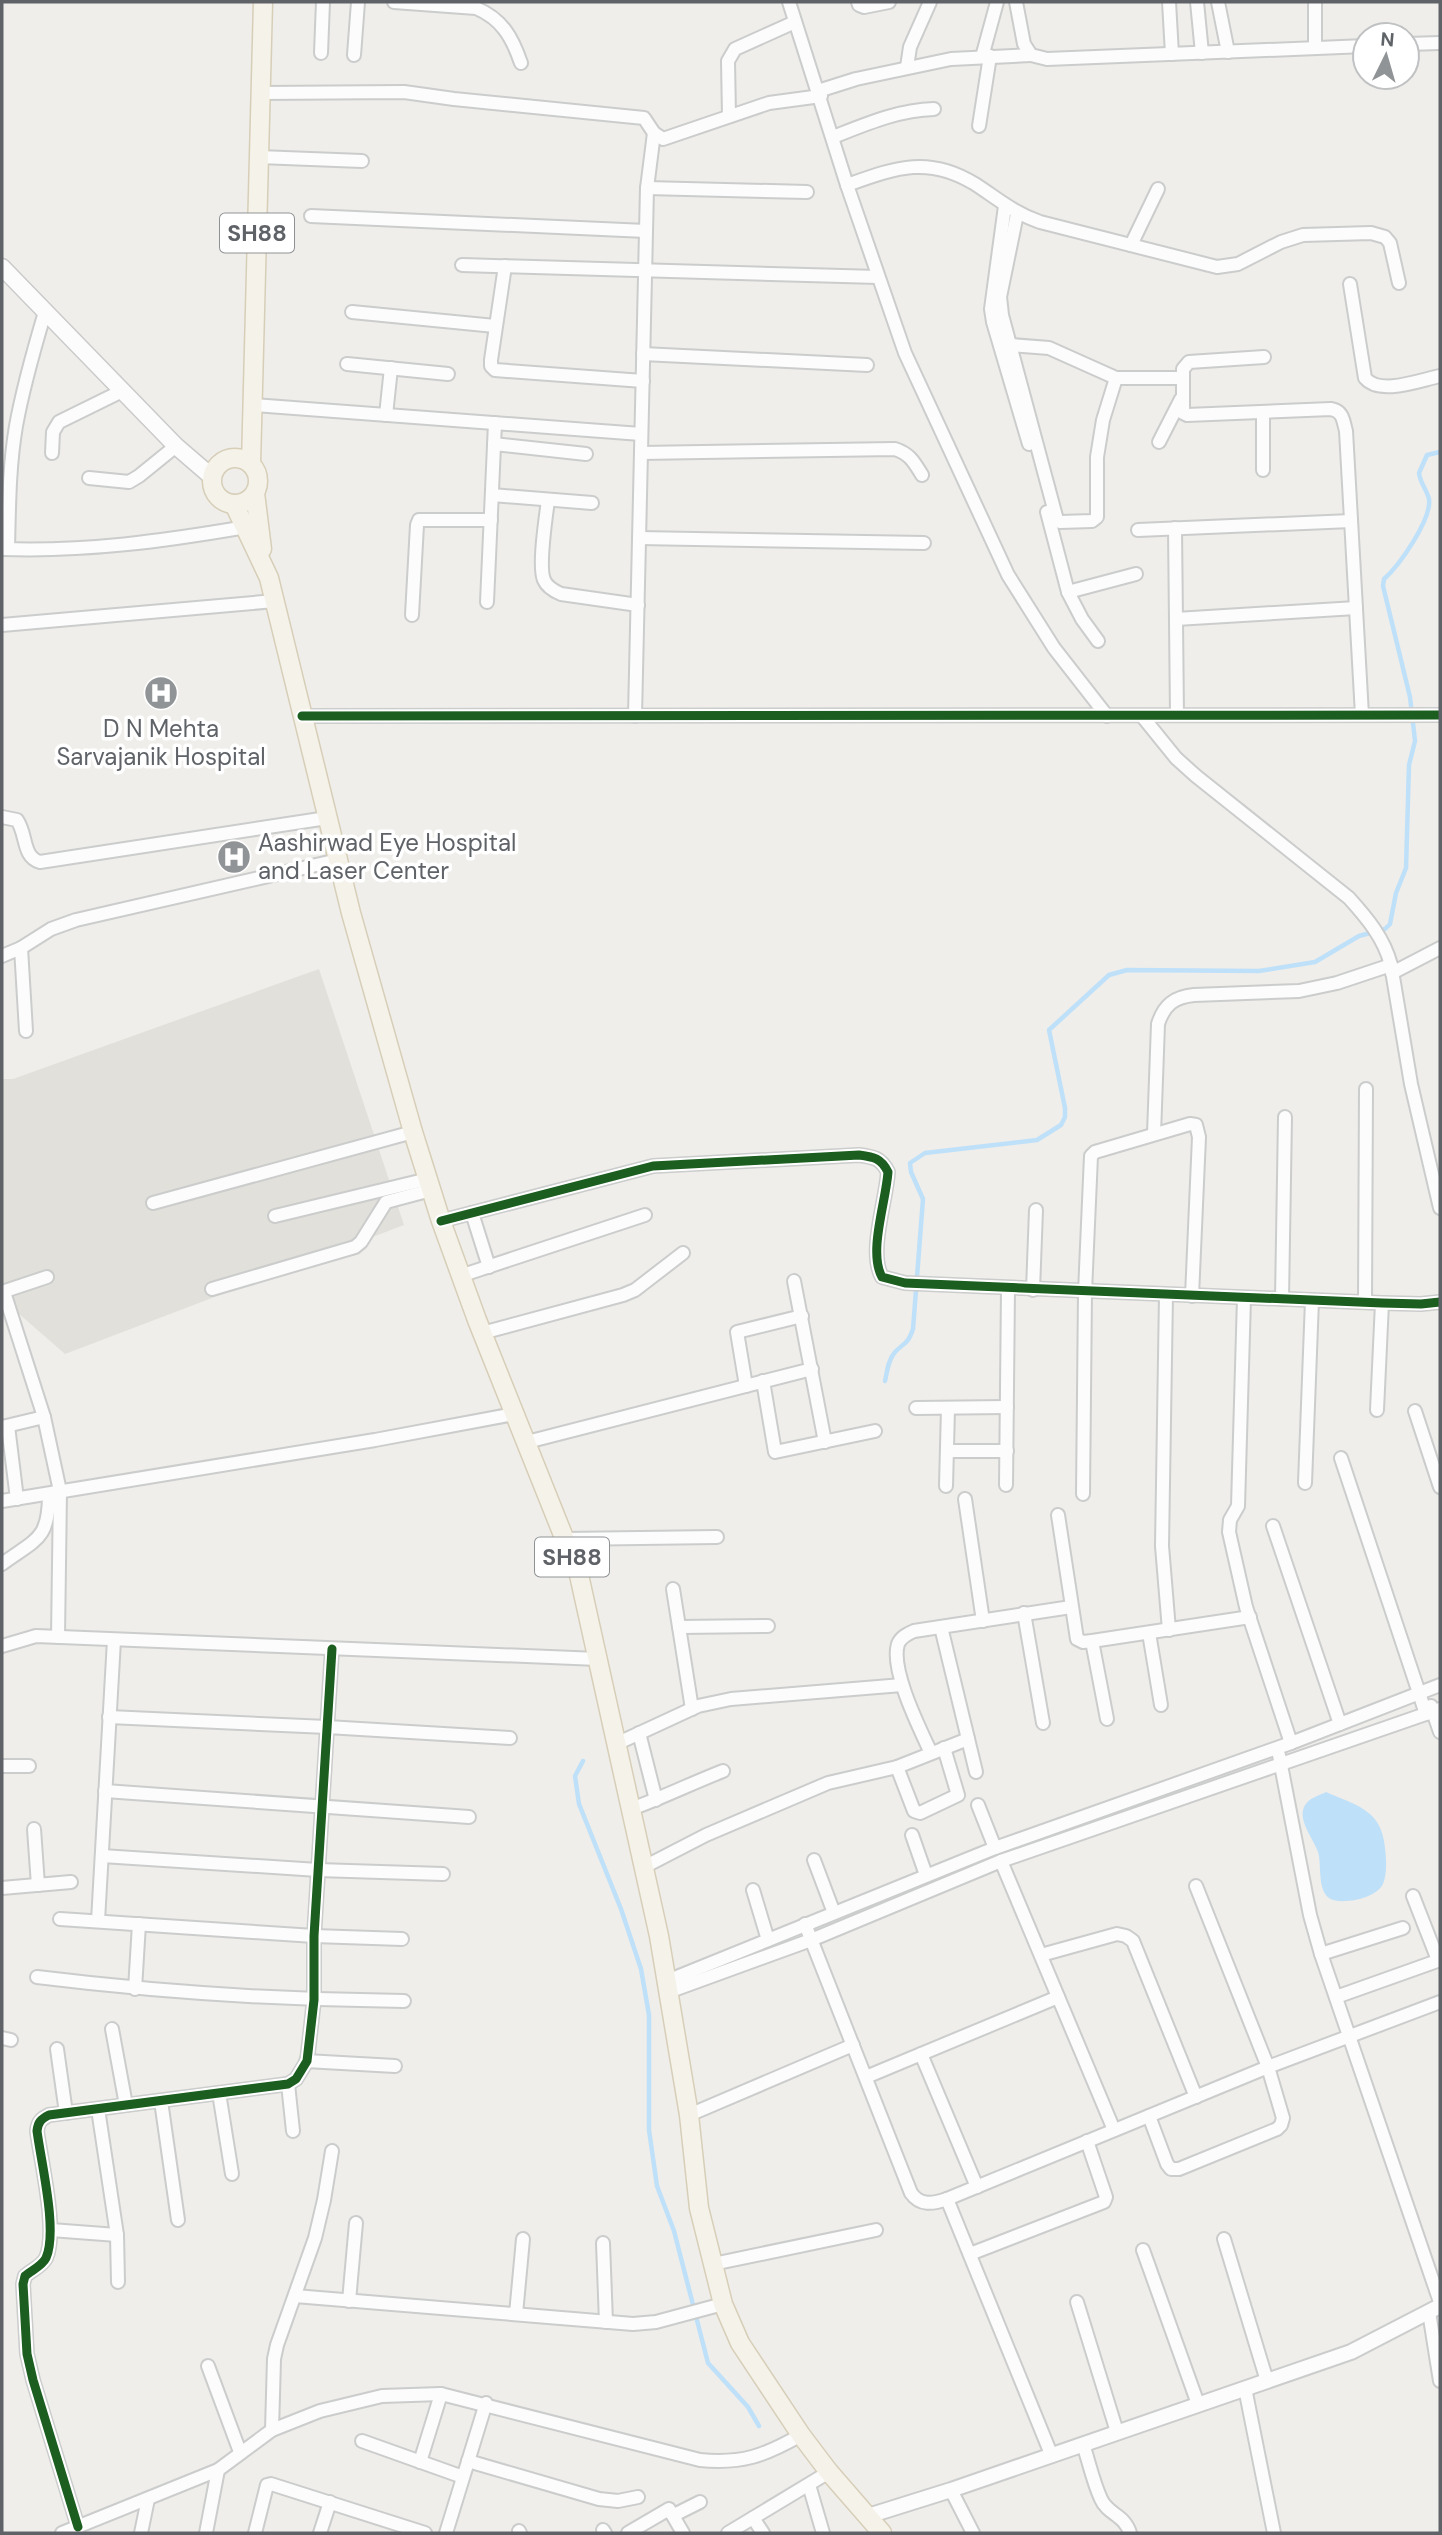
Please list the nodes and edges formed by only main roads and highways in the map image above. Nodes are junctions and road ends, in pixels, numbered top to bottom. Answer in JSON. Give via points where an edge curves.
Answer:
{"nodes":[{"id":1,"x":262,"y":2,"type":"edge"},
{"id":2,"x":3,"y":274,"type":"edge"},
{"id":3,"x":251,"y":464,"type":"junction"},
{"id":4,"x":212,"y":477,"type":"junction"},
{"id":5,"x":255,"y":493,"type":"junction"},
{"id":6,"x":234,"y":504,"type":"junction"},
{"id":7,"x":264,"y":563,"type":"junction"},
{"id":8,"x":882,"y":2533,"type":"edge"}],
"edges":[{"from":1,"to":3,"type":"main road","number":"SH88"},
{"from":2,"to":4,"type":"main road"},
{"from":3,"to":4,"type":"main road","via":[[238,458],[224,460]]},
{"from":3,"to":5,"type":"main road","via":[[258,478]]},
{"from":4,"to":6,"type":"main road","via":[[215,493]]},
{"from":5,"to":6,"type":"main road"},
{"from":5,"to":7,"type":"main road","number":"SH88"},
{"from":6,"to":7,"type":"main road","number":"SH88"},
{"from":7,"to":8,"type":"main road","number":"SH88","via":[[338,860],[429,1184],[460,1276],[579,1575],[659,1936],[699,2208],[723,2304],[740,2343],[801,2435]]}]}
